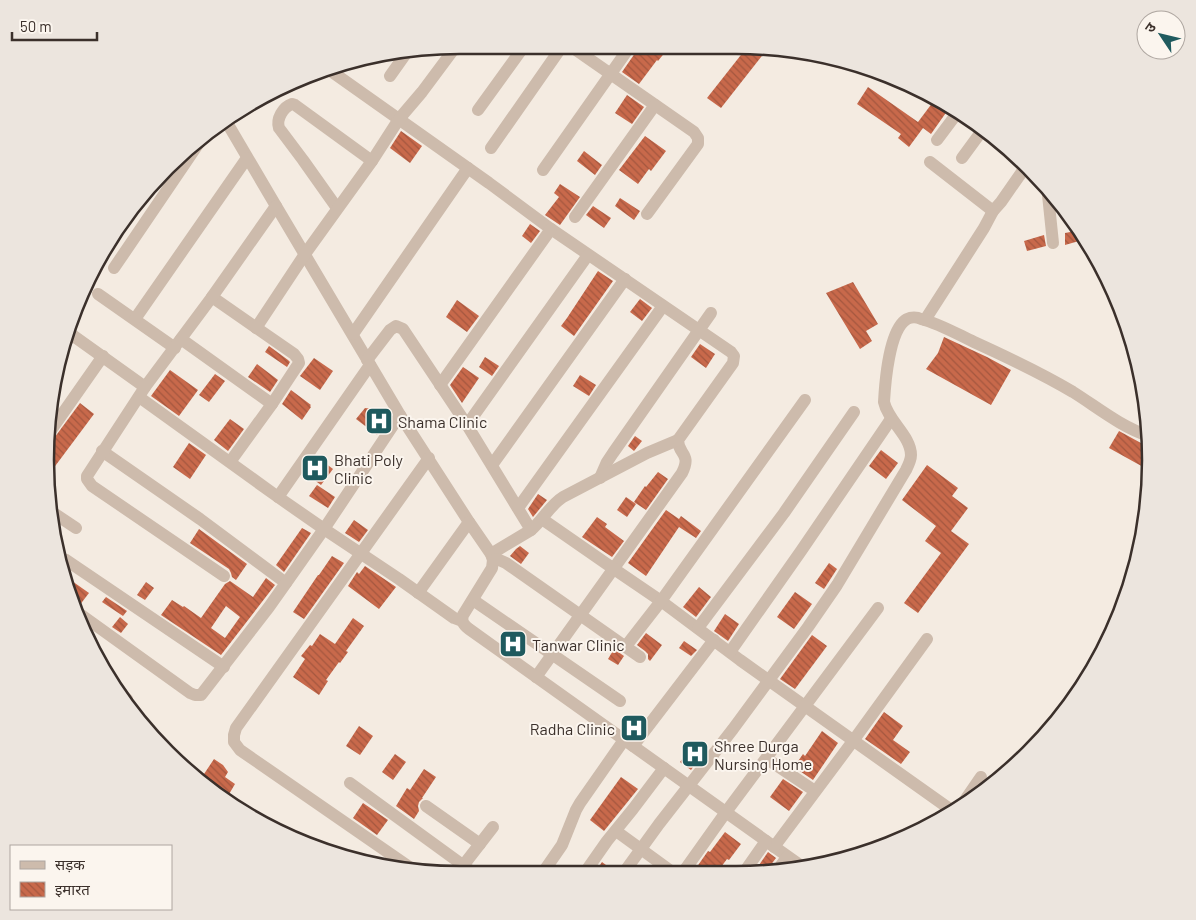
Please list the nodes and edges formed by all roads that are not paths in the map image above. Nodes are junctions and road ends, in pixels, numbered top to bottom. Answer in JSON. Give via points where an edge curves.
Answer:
{"nodes":[{"id":1,"x":450,"y":54,"type":"edge"},
{"id":2,"x":518,"y":54,"type":"edge"},
{"id":3,"x":557,"y":54,"type":"edge"},
{"id":4,"x":582,"y":54,"type":"edge"},
{"id":5,"x":625,"y":54,"type":"edge"},
{"id":6,"x":403,"y":58,"type":"edge"},
{"id":7,"x":334,"y":74,"type":"edge"},
{"id":8,"x":611,"y":75,"type":"junction"},
{"id":9,"x":390,"y":76,"type":"dead end"},
{"id":10,"x":655,"y":105,"type":"junction"},
{"id":11,"x":478,"y":110,"type":"dead end"},
{"id":12,"x":954,"y":117,"type":"edge"},
{"id":13,"x":399,"y":119,"type":"junction"},
{"id":14,"x":229,"y":126,"type":"edge"},
{"id":15,"x":979,"y":135,"type":"edge"},
{"id":16,"x":937,"y":140,"type":"dead end"},
{"id":17,"x":491,"y":148,"type":"dead end"},
{"id":18,"x":189,"y":158,"type":"edge"},
{"id":19,"x":248,"y":158,"type":"junction"},
{"id":20,"x":962,"y":158,"type":"dead end"},
{"id":21,"x":372,"y":161,"type":"junction"},
{"id":22,"x":930,"y":162,"type":"dead end"},
{"id":23,"x":468,"y":168,"type":"junction"},
{"id":24,"x":543,"y":170,"type":"dead end"},
{"id":25,"x":1022,"y":172,"type":"edge"},
{"id":26,"x":1049,"y":202,"type":"edge"},
{"id":27,"x":276,"y":206,"type":"junction"},
{"id":28,"x":337,"y":208,"type":"junction"},
{"id":29,"x":993,"y":211,"type":"junction"},
{"id":30,"x":648,"y":214,"type":"dead end"},
{"id":31,"x":575,"y":217,"type":"dead end"},
{"id":32,"x":551,"y":229,"type":"junction"},
{"id":33,"x":1053,"y":243,"type":"dead end"},
{"id":34,"x":305,"y":254,"type":"junction"},
{"id":35,"x":588,"y":254,"type":"junction"},
{"id":36,"x":114,"y":268,"type":"dead end"},
{"id":37,"x":624,"y":279,"type":"junction"},
{"id":38,"x":98,"y":294,"type":"dead end"},
{"id":39,"x":212,"y":297,"type":"junction"},
{"id":40,"x":663,"y":306,"type":"junction"},
{"id":41,"x":711,"y":313,"type":"dead end"},
{"id":42,"x":135,"y":319,"type":"junction"},
{"id":43,"x":925,"y":320,"type":"junction"},
{"id":44,"x":256,"y":328,"type":"junction"},
{"id":45,"x":699,"y":330,"type":"junction"},
{"id":46,"x":353,"y":334,"type":"junction"},
{"id":47,"x":73,"y":335,"type":"edge"},
{"id":48,"x":178,"y":344,"type":"junction"},
{"id":49,"x":103,"y":356,"type":"junction"},
{"id":50,"x":369,"y":362,"type":"junction"},
{"id":51,"x":440,"y":385,"type":"junction"},
{"id":52,"x":142,"y":392,"type":"junction"},
{"id":53,"x":805,"y":400,"type":"dead end"},
{"id":54,"x":272,"y":404,"type":"junction"},
{"id":55,"x":854,"y":412,"type":"dead end"},
{"id":56,"x":400,"y":415,"type":"junction"},
{"id":57,"x":891,"y":418,"type":"junction"},
{"id":58,"x":56,"y":422,"type":"edge"},
{"id":59,"x":467,"y":426,"type":"junction"},
{"id":60,"x":1141,"y":433,"type":"edge"},
{"id":61,"x":678,"y":440,"type":"junction"},
{"id":62,"x":102,"y":451,"type":"junction"},
{"id":63,"x":429,"y":458,"type":"junction"},
{"id":64,"x":230,"y":462,"type":"junction"},
{"id":65,"x":492,"y":465,"type":"junction"},
{"id":66,"x":600,"y":478,"type":"junction"},
{"id":67,"x":278,"y":497,"type":"junction"},
{"id":68,"x":518,"y":508,"type":"junction"},
{"id":69,"x":58,"y":516,"type":"edge"},
{"id":70,"x":542,"y":519,"type":"junction"},
{"id":71,"x":469,"y":522,"type":"junction"},
{"id":72,"x":76,"y":528,"type":"dead end"},
{"id":73,"x":324,"y":529,"type":"junction"},
{"id":74,"x":531,"y":530,"type":"junction"},
{"id":75,"x":361,"y":553,"type":"junction"},
{"id":76,"x":492,"y":557,"type":"junction"},
{"id":77,"x":67,"y":561,"type":"edge"},
{"id":78,"x":614,"y":570,"type":"junction"},
{"id":79,"x":224,"y":576,"type":"dead end"},
{"id":80,"x":286,"y":583,"type":"junction"},
{"id":81,"x":418,"y":592,"type":"junction"},
{"id":82,"x":474,"y":600,"type":"junction"},
{"id":83,"x":661,"y":600,"type":"junction"},
{"id":84,"x":878,"y":608,"type":"dead end"},
{"id":85,"x":581,"y":616,"type":"junction"},
{"id":86,"x":87,"y":619,"type":"edge"},
{"id":87,"x":462,"y":621,"type":"junction"},
{"id":88,"x":698,"y":628,"type":"junction"},
{"id":89,"x":927,"y":639,"type":"dead end"},
{"id":90,"x":714,"y":640,"type":"junction"},
{"id":91,"x":626,"y":646,"type":"junction"},
{"id":92,"x":730,"y":652,"type":"junction"},
{"id":93,"x":553,"y":655,"type":"junction"},
{"id":94,"x":640,"y":657,"type":"dead end"},
{"id":95,"x":224,"y":667,"type":"junction"},
{"id":96,"x":536,"y":678,"type":"junction"},
{"id":97,"x":768,"y":680,"type":"junction"},
{"id":98,"x":620,"y":701,"type":"dead end"},
{"id":99,"x":805,"y":706,"type":"junction"},
{"id":100,"x":853,"y":741,"type":"junction"},
{"id":101,"x":629,"y":743,"type":"junction"},
{"id":102,"x":767,"y":759,"type":"junction"},
{"id":103,"x":664,"y":768,"type":"junction"},
{"id":104,"x":981,"y":777,"type":"dead end"},
{"id":105,"x":350,"y":783,"type":"dead end"},
{"id":106,"x":689,"y":785,"type":"junction"},
{"id":107,"x":815,"y":791,"type":"junction"},
{"id":108,"x":972,"y":791,"type":"edge"},
{"id":109,"x":426,"y":806,"type":"dead end"},
{"id":110,"x":947,"y":807,"type":"edge"},
{"id":111,"x":726,"y":812,"type":"junction"},
{"id":112,"x":493,"y":827,"type":"dead end"},
{"id":113,"x":616,"y":831,"type":"junction"},
{"id":114,"x":480,"y":844,"type":"junction"},
{"id":115,"x":770,"y":844,"type":"junction"},
{"id":116,"x":641,"y":849,"type":"junction"},
{"id":117,"x":787,"y":857,"type":"junction"},
{"id":118,"x":402,"y":862,"type":"edge"},
{"id":119,"x":795,"y":862,"type":"edge"},
{"id":120,"x":783,"y":863,"type":"edge"},
{"id":121,"x":750,"y":865,"type":"edge"},
{"id":122,"x":459,"y":866,"type":"edge"},
{"id":123,"x":466,"y":866,"type":"edge"},
{"id":124,"x":547,"y":866,"type":"edge"},
{"id":125,"x":590,"y":866,"type":"edge"},
{"id":126,"x":629,"y":866,"type":"edge"},
{"id":127,"x":663,"y":866,"type":"edge"},
{"id":128,"x":688,"y":866,"type":"edge"}],
"edges":[{"from":1,"to":13,"type":"street"},
{"from":2,"to":11,"type":"street"},
{"from":3,"to":17,"type":"street"},
{"from":4,"to":8,"type":"street"},
{"from":5,"to":8,"type":"street"},
{"from":6,"to":9,"type":"street"},
{"from":7,"to":13,"type":"street"},
{"from":8,"to":10,"type":"street"},
{"from":8,"to":24,"type":"street"},
{"from":10,"to":30,"type":"street","via":[[694,132],[699,141]]},
{"from":10,"to":31,"type":"street"},
{"from":12,"to":16,"type":"street"},
{"from":13,"to":21,"type":"street"},
{"from":13,"to":23,"type":"street"},
{"from":14,"to":19,"type":"street"},
{"from":15,"to":20,"type":"street"},
{"from":18,"to":36,"type":"street"},
{"from":19,"to":27,"type":"street"},
{"from":19,"to":42,"type":"street"},
{"from":21,"to":28,"type":"street"},
{"from":21,"to":28,"type":"street","via":[[295,105],[286,106],[277,122],[279,128]]},
{"from":22,"to":29,"type":"street"},
{"from":23,"to":32,"type":"street"},
{"from":23,"to":46,"type":"street"},
{"from":25,"to":29,"type":"street"},
{"from":26,"to":33,"type":"street"},
{"from":27,"to":34,"type":"street"},
{"from":27,"to":39,"type":"street"},
{"from":28,"to":34,"type":"street"},
{"from":29,"to":43,"type":"street"},
{"from":32,"to":35,"type":"street"},
{"from":32,"to":51,"type":"street"},
{"from":34,"to":44,"type":"street"},
{"from":34,"to":46,"type":"street"},
{"from":35,"to":37,"type":"street"},
{"from":35,"to":59,"type":"street"},
{"from":37,"to":40,"type":"street"},
{"from":37,"to":65,"type":"street"},
{"from":38,"to":42,"type":"street"},
{"from":39,"to":44,"type":"street"},
{"from":39,"to":48,"type":"street"},
{"from":40,"to":45,"type":"street"},
{"from":40,"to":68,"type":"street"},
{"from":41,"to":45,"type":"street"},
{"from":42,"to":48,"type":"street"},
{"from":43,"to":57,"type":"street","via":[[905,319],[895,338],[889,356],[884,402]]},
{"from":43,"to":60,"type":"street","via":[[1057,382]]},
{"from":44,"to":54,"type":"street","via":[[294,354],[300,363]]},
{"from":45,"to":61,"type":"street","via":[[731,352],[734,363]]},
{"from":45,"to":66,"type":"street","via":[[613,454]]},
{"from":46,"to":50,"type":"street"},
{"from":47,"to":49,"type":"street"},
{"from":48,"to":52,"type":"street"},
{"from":48,"to":54,"type":"street"},
{"from":49,"to":52,"type":"street"},
{"from":49,"to":58,"type":"street"},
{"from":50,"to":51,"type":"street","via":[[390,330],[400,327],[406,331]]},
{"from":50,"to":56,"type":"street"},
{"from":50,"to":67,"type":"street"},
{"from":51,"to":59,"type":"street"},
{"from":52,"to":62,"type":"street"},
{"from":52,"to":64,"type":"street"},
{"from":53,"to":83,"type":"street"},
{"from":54,"to":64,"type":"street"},
{"from":55,"to":88,"type":"street"},
{"from":56,"to":63,"type":"street"},
{"from":56,"to":73,"type":"street"},
{"from":57,"to":92,"type":"street"},
{"from":57,"to":97,"type":"street","via":[[909,447],[911,455],[906,470],[837,585]]},
{"from":59,"to":65,"type":"street"},
{"from":61,"to":66,"type":"street"},
{"from":61,"to":78,"type":"street","via":[[686,461],[682,473]]},
{"from":62,"to":79,"type":"street","via":[[87,476],[90,484]]},
{"from":62,"to":80,"type":"street"},
{"from":63,"to":71,"type":"street"},
{"from":63,"to":75,"type":"street"},
{"from":64,"to":67,"type":"street"},
{"from":65,"to":68,"type":"street"},
{"from":66,"to":70,"type":"street","via":[[558,500]]},
{"from":67,"to":73,"type":"street"},
{"from":68,"to":74,"type":"street"},
{"from":69,"to":72,"type":"street"},
{"from":70,"to":74,"type":"street"},
{"from":70,"to":78,"type":"street"},
{"from":71,"to":76,"type":"street"},
{"from":71,"to":81,"type":"street"},
{"from":73,"to":75,"type":"street"},
{"from":73,"to":80,"type":"street"},
{"from":74,"to":76,"type":"street"},
{"from":75,"to":81,"type":"street"},
{"from":75,"to":118,"type":"street","via":[[239,724],[234,742],[240,750]]},
{"from":76,"to":82,"type":"street","via":[[492,568]]},
{"from":76,"to":85,"type":"street","via":[[506,563]]},
{"from":77,"to":95,"type":"street"},
{"from":78,"to":83,"type":"street"},
{"from":78,"to":85,"type":"street"},
{"from":80,"to":95,"type":"street"},
{"from":81,"to":87,"type":"street"},
{"from":82,"to":87,"type":"street"},
{"from":82,"to":93,"type":"street"},
{"from":83,"to":88,"type":"street"},
{"from":83,"to":91,"type":"street"},
{"from":84,"to":99,"type":"street"},
{"from":85,"to":91,"type":"street"},
{"from":85,"to":93,"type":"street"},
{"from":86,"to":95,"type":"street","via":[[194,695],[204,693]]},
{"from":87,"to":96,"type":"street"},
{"from":88,"to":90,"type":"street"},
{"from":89,"to":100,"type":"street"},
{"from":90,"to":92,"type":"street"},
{"from":90,"to":101,"type":"street"},
{"from":91,"to":94,"type":"street"},
{"from":92,"to":97,"type":"street"},
{"from":93,"to":96,"type":"street"},
{"from":93,"to":98,"type":"street"},
{"from":96,"to":101,"type":"street"},
{"from":97,"to":99,"type":"street"},
{"from":97,"to":106,"type":"street"},
{"from":99,"to":100,"type":"street"},
{"from":99,"to":102,"type":"street"},
{"from":100,"to":107,"type":"street"},
{"from":100,"to":110,"type":"street"},
{"from":101,"to":103,"type":"street"},
{"from":101,"to":124,"type":"street","via":[[576,810],[562,845]]},
{"from":102,"to":107,"type":"street"},
{"from":102,"to":111,"type":"street"},
{"from":103,"to":106,"type":"street"},
{"from":103,"to":113,"type":"street"},
{"from":104,"to":108,"type":"street"},
{"from":105,"to":122,"type":"street"},
{"from":106,"to":111,"type":"street"},
{"from":106,"to":116,"type":"street"},
{"from":107,"to":115,"type":"street"},
{"from":109,"to":114,"type":"street"},
{"from":111,"to":115,"type":"street"},
{"from":111,"to":128,"type":"street"},
{"from":112,"to":114,"type":"street"},
{"from":113,"to":116,"type":"street"},
{"from":113,"to":125,"type":"street"},
{"from":114,"to":123,"type":"street"},
{"from":115,"to":117,"type":"street"},
{"from":115,"to":121,"type":"street"},
{"from":116,"to":126,"type":"street"},
{"from":116,"to":127,"type":"street"},
{"from":117,"to":119,"type":"street"},
{"from":117,"to":120,"type":"street"}]}
